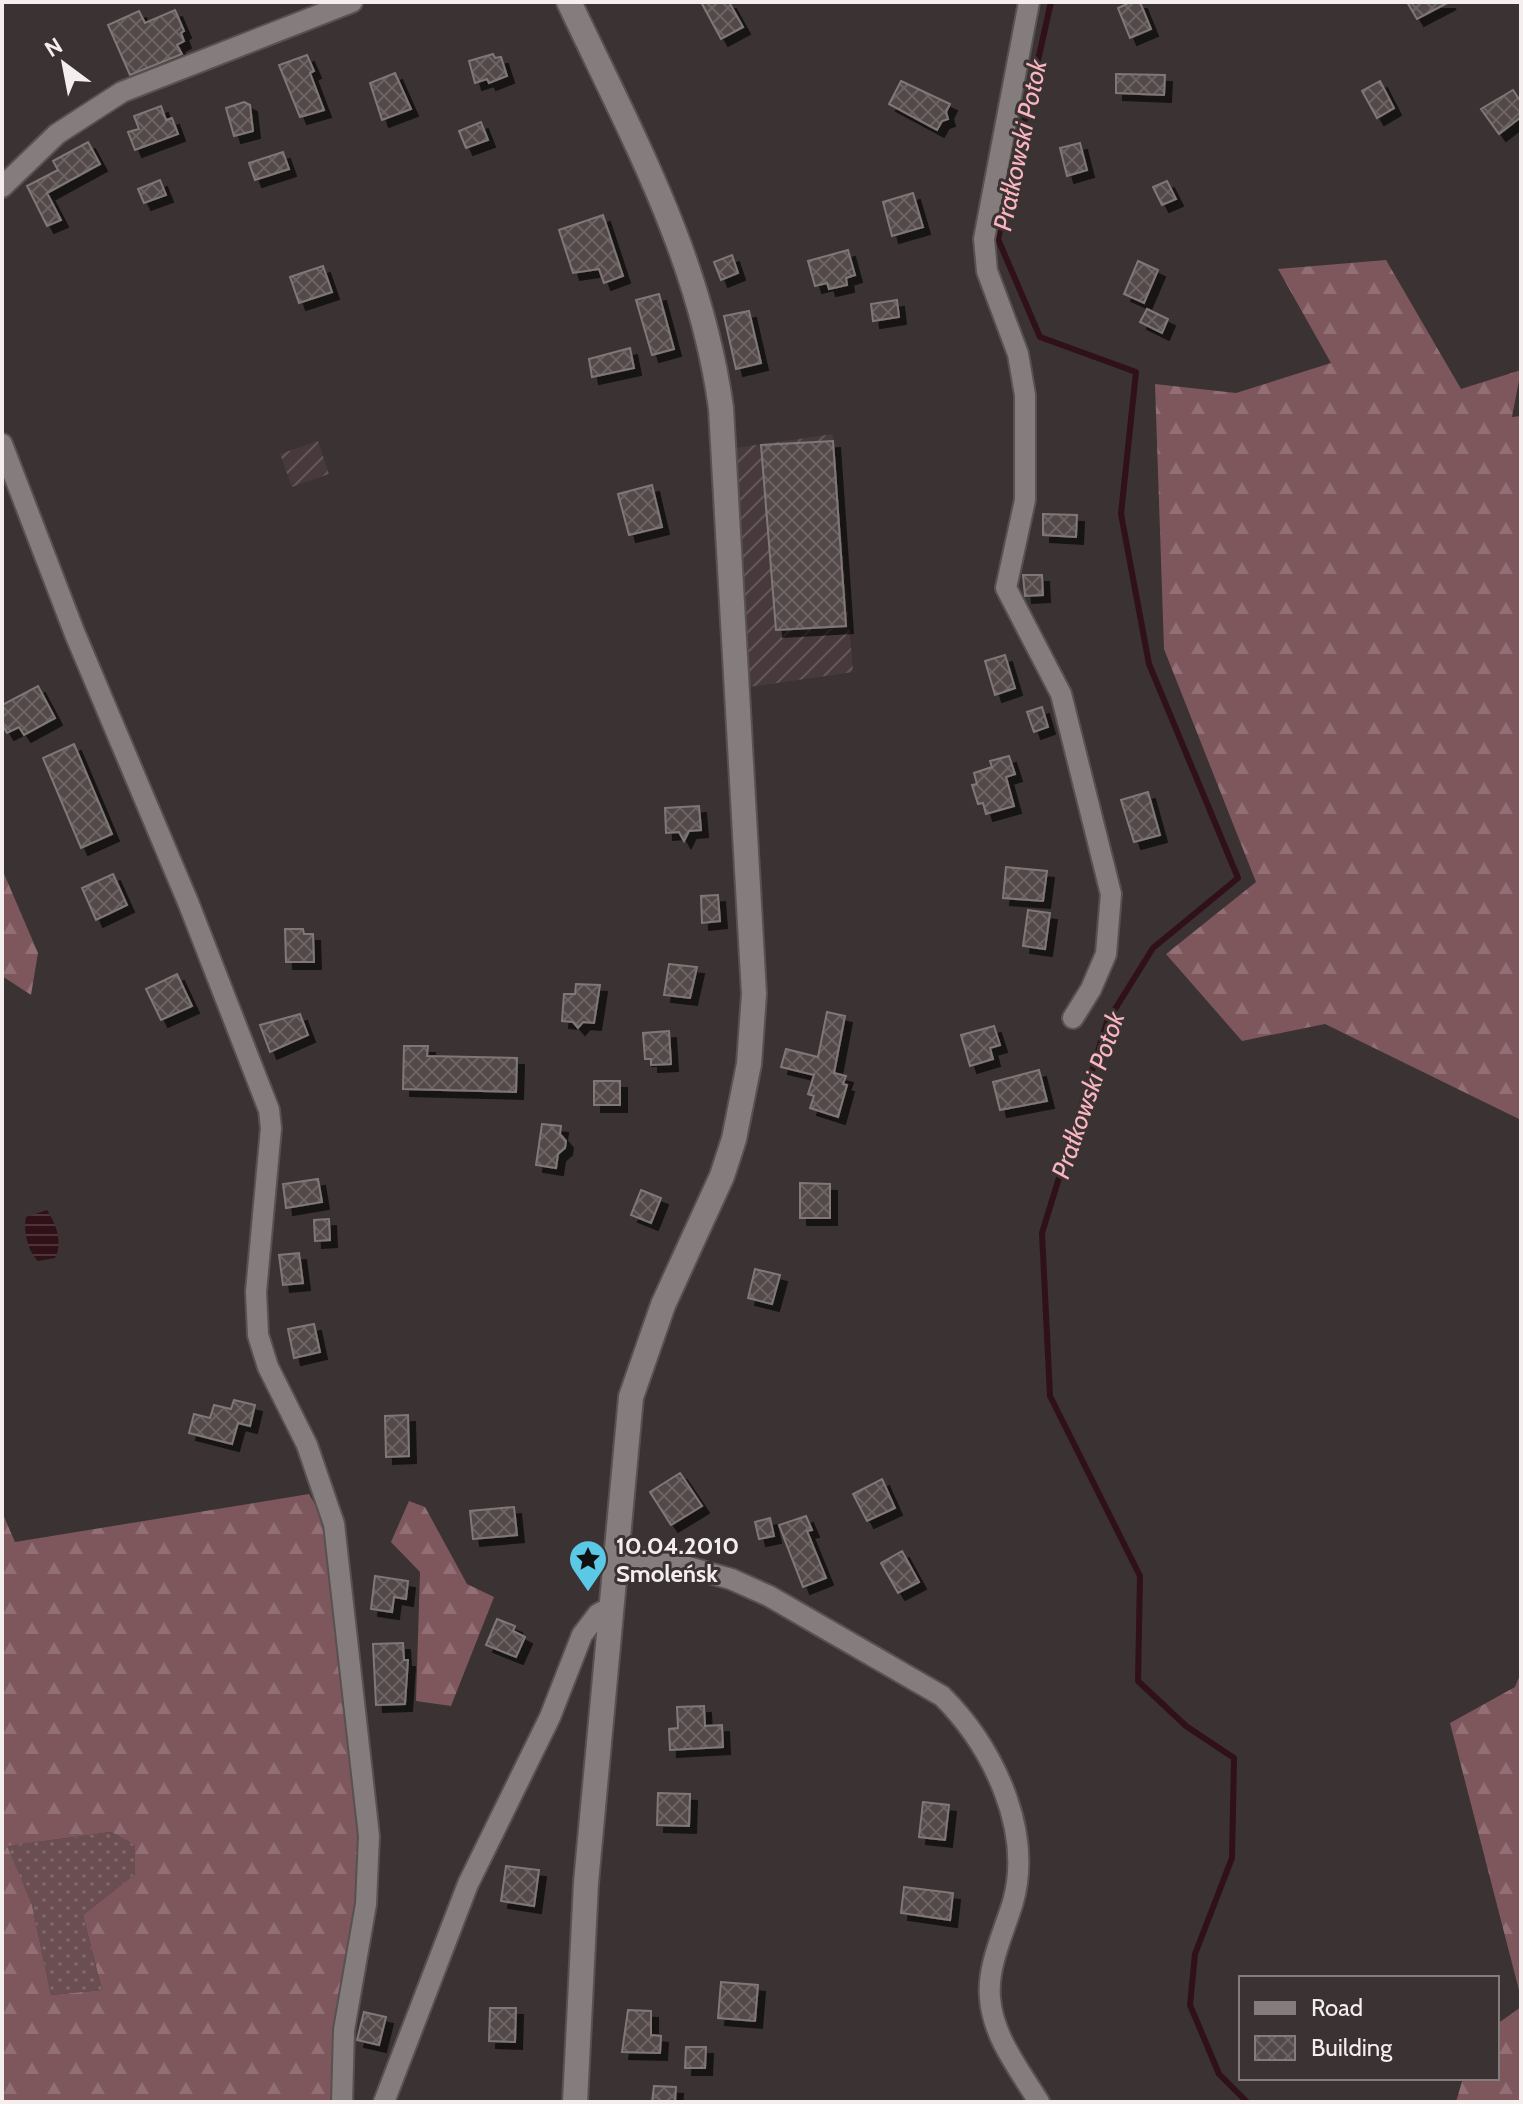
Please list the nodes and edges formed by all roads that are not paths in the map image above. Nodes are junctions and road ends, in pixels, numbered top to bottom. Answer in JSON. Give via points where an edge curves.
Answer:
{"nodes":[{"id":1,"x":352,"y":2,"type":"edge"},
{"id":2,"x":569,"y":2,"type":"edge"},
{"id":3,"x":1029,"y":2,"type":"edge"},
{"id":4,"x":2,"y":187,"type":"edge"},
{"id":5,"x":2,"y":444,"type":"edge"},
{"id":6,"x":1073,"y":1018,"type":"dead end"},
{"id":7,"x":617,"y":1557,"type":"junction"},
{"id":8,"x":611,"y":1607,"type":"junction"},
{"id":9,"x":342,"y":2102,"type":"edge"},
{"id":10,"x":384,"y":2102,"type":"edge"},
{"id":11,"x":575,"y":2102,"type":"edge"},
{"id":12,"x":1039,"y":2102,"type":"edge"}],
"edges":[{"from":1,"to":4,"type":"street","via":[[122,92],[57,134]]},
{"from":2,"to":7,"type":"street","via":[[680,241],[714,361],[754,971],[749,1064],[734,1139],[658,1318],[631,1397]]},
{"from":3,"to":6,"type":"street","via":[[984,239],[987,271],[1018,354],[1025,395],[1025,500],[1006,588],[1061,694],[1111,894],[1106,954]]},
{"from":5,"to":9,"type":"street","via":[[269,1110],[256,1292],[258,1335],[307,1445],[334,1524],[369,1836],[366,1904],[343,2042]]},
{"from":7,"to":8,"type":"street"},
{"from":7,"to":12,"type":"street","via":[[698,1568],[769,1596],[942,1696],[964,1717],[996,1772],[1017,1842],[1014,1898],[992,1971],[992,2015]]},
{"from":8,"to":10,"type":"street","via":[[582,1635],[550,1717],[481,1855]]},
{"from":8,"to":11,"type":"street","via":[[586,1883]]}]}
